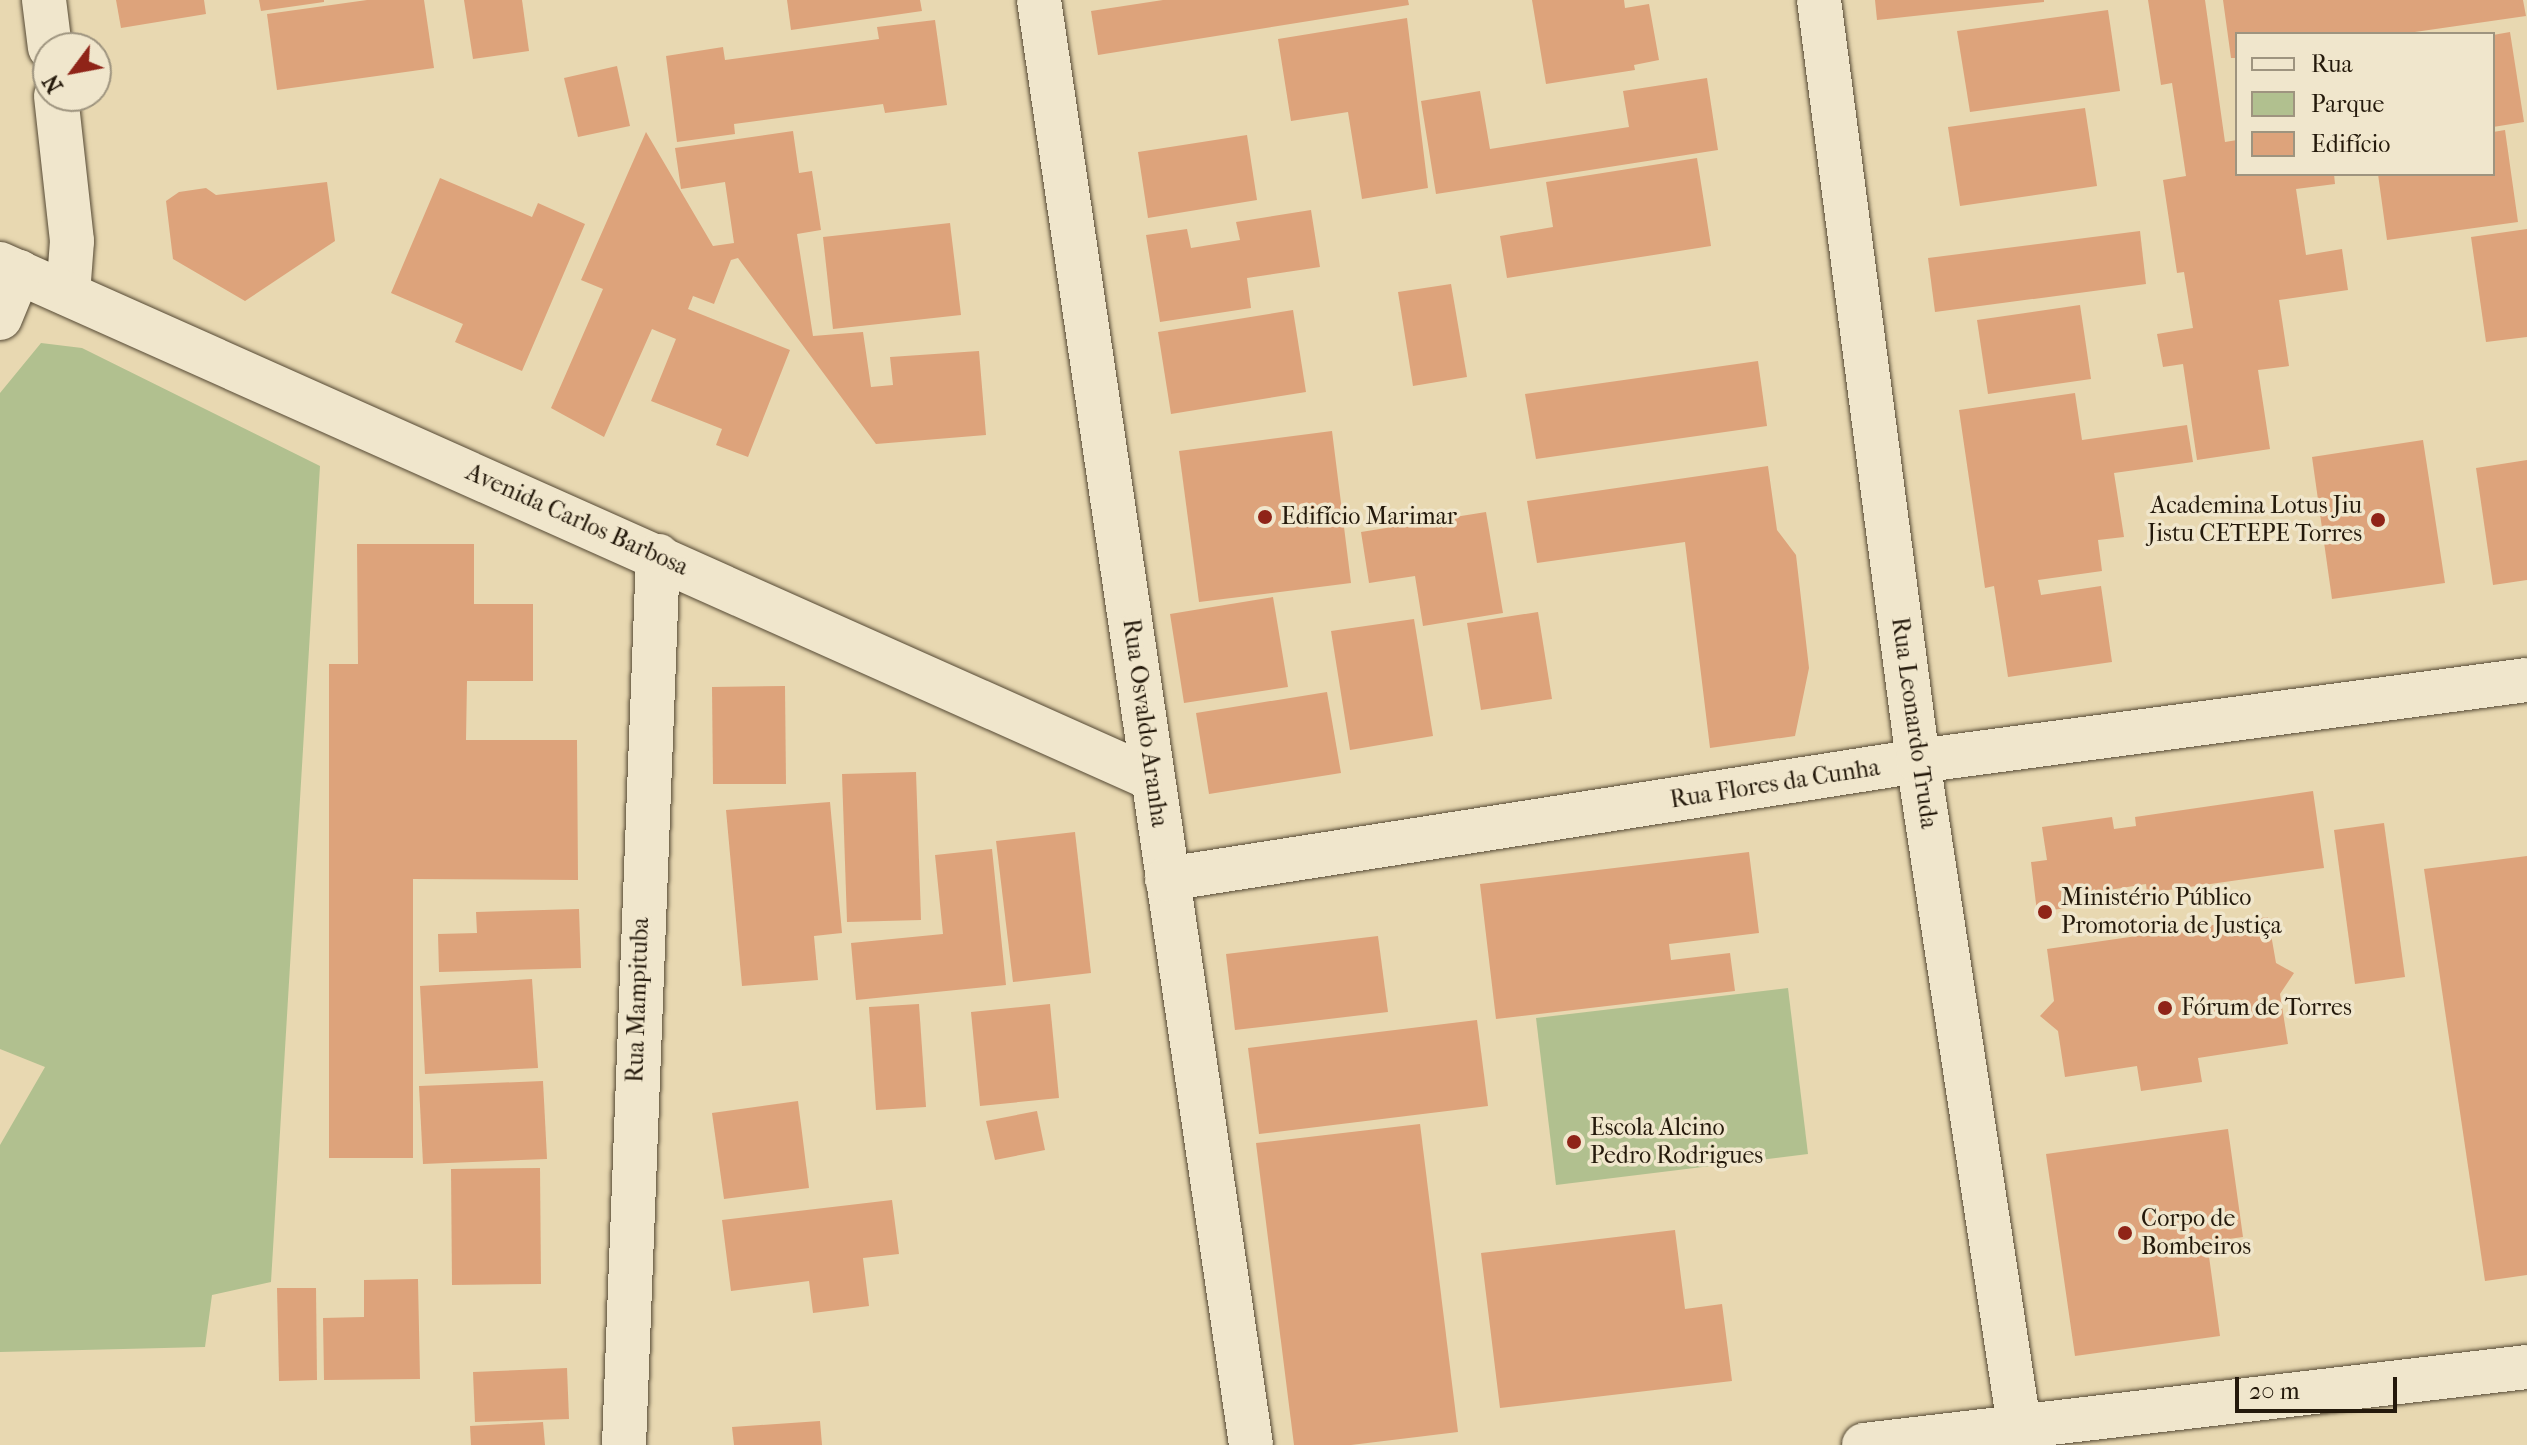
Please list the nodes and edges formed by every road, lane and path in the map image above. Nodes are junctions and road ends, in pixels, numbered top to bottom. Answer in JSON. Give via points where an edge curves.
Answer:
{"nodes":[{"id":1,"x":44,"y":0,"type":"edge"},
{"id":2,"x":1039,"y":0,"type":"edge"},
{"id":3,"x":1819,"y":0,"type":"edge"},
{"id":4,"x":48,"y":32,"type":"edge"},
{"id":5,"x":58,"y":112,"type":"edge"},
{"id":6,"x":10,"y":268,"type":"edge"},
{"id":7,"x":68,"y":294,"type":"junction"},
{"id":8,"x":0,"y":318,"type":"edge"},
{"id":9,"x":658,"y":556,"type":"junction"},
{"id":10,"x":2527,"y":680,"type":"edge"},
{"id":11,"x":1918,"y":761,"type":"junction"},
{"id":12,"x":1153,"y":779,"type":"junction"},
{"id":13,"x":1167,"y":879,"type":"junction"},
{"id":14,"x":2527,"y":1367,"type":"edge"},
{"id":15,"x":2020,"y":1435,"type":"edge"},
{"id":16,"x":624,"y":1445,"type":"edge"},
{"id":17,"x":1251,"y":1445,"type":"edge"},
{"id":18,"x":1864,"y":1445,"type":"edge"}],
"edges":[{"from":1,"to":4,"type":"street"},
{"from":2,"to":12,"type":"street","name":"Rua Osvaldo Aranha"},
{"from":3,"to":11,"type":"street","name":"Rua Leonardo Truda"},
{"from":5,"to":7,"type":"street","via":[[72,241]]},
{"from":6,"to":7,"type":"street","name":"Avenida Carlos Barbosa"},
{"from":6,"to":8,"type":"street"},
{"from":7,"to":9,"type":"street","name":"Avenida Carlos Barbosa"},
{"from":9,"to":12,"type":"street","name":"Avenida Carlos Barbosa"},
{"from":9,"to":16,"type":"street","name":"Rua Mampituba"},
{"from":10,"to":11,"type":"street","name":"Rua Flores da Cunha"},
{"from":11,"to":13,"type":"street","name":"Rua Flores da Cunha"},
{"from":11,"to":15,"type":"street","name":"Rua Leonardo Truda"},
{"from":12,"to":13,"type":"street","name":"Rua Osvaldo Aranha"},
{"from":13,"to":17,"type":"street","name":"Rua Osvaldo Aranha"},
{"from":14,"to":15,"type":"street"},
{"from":15,"to":18,"type":"street"}]}
